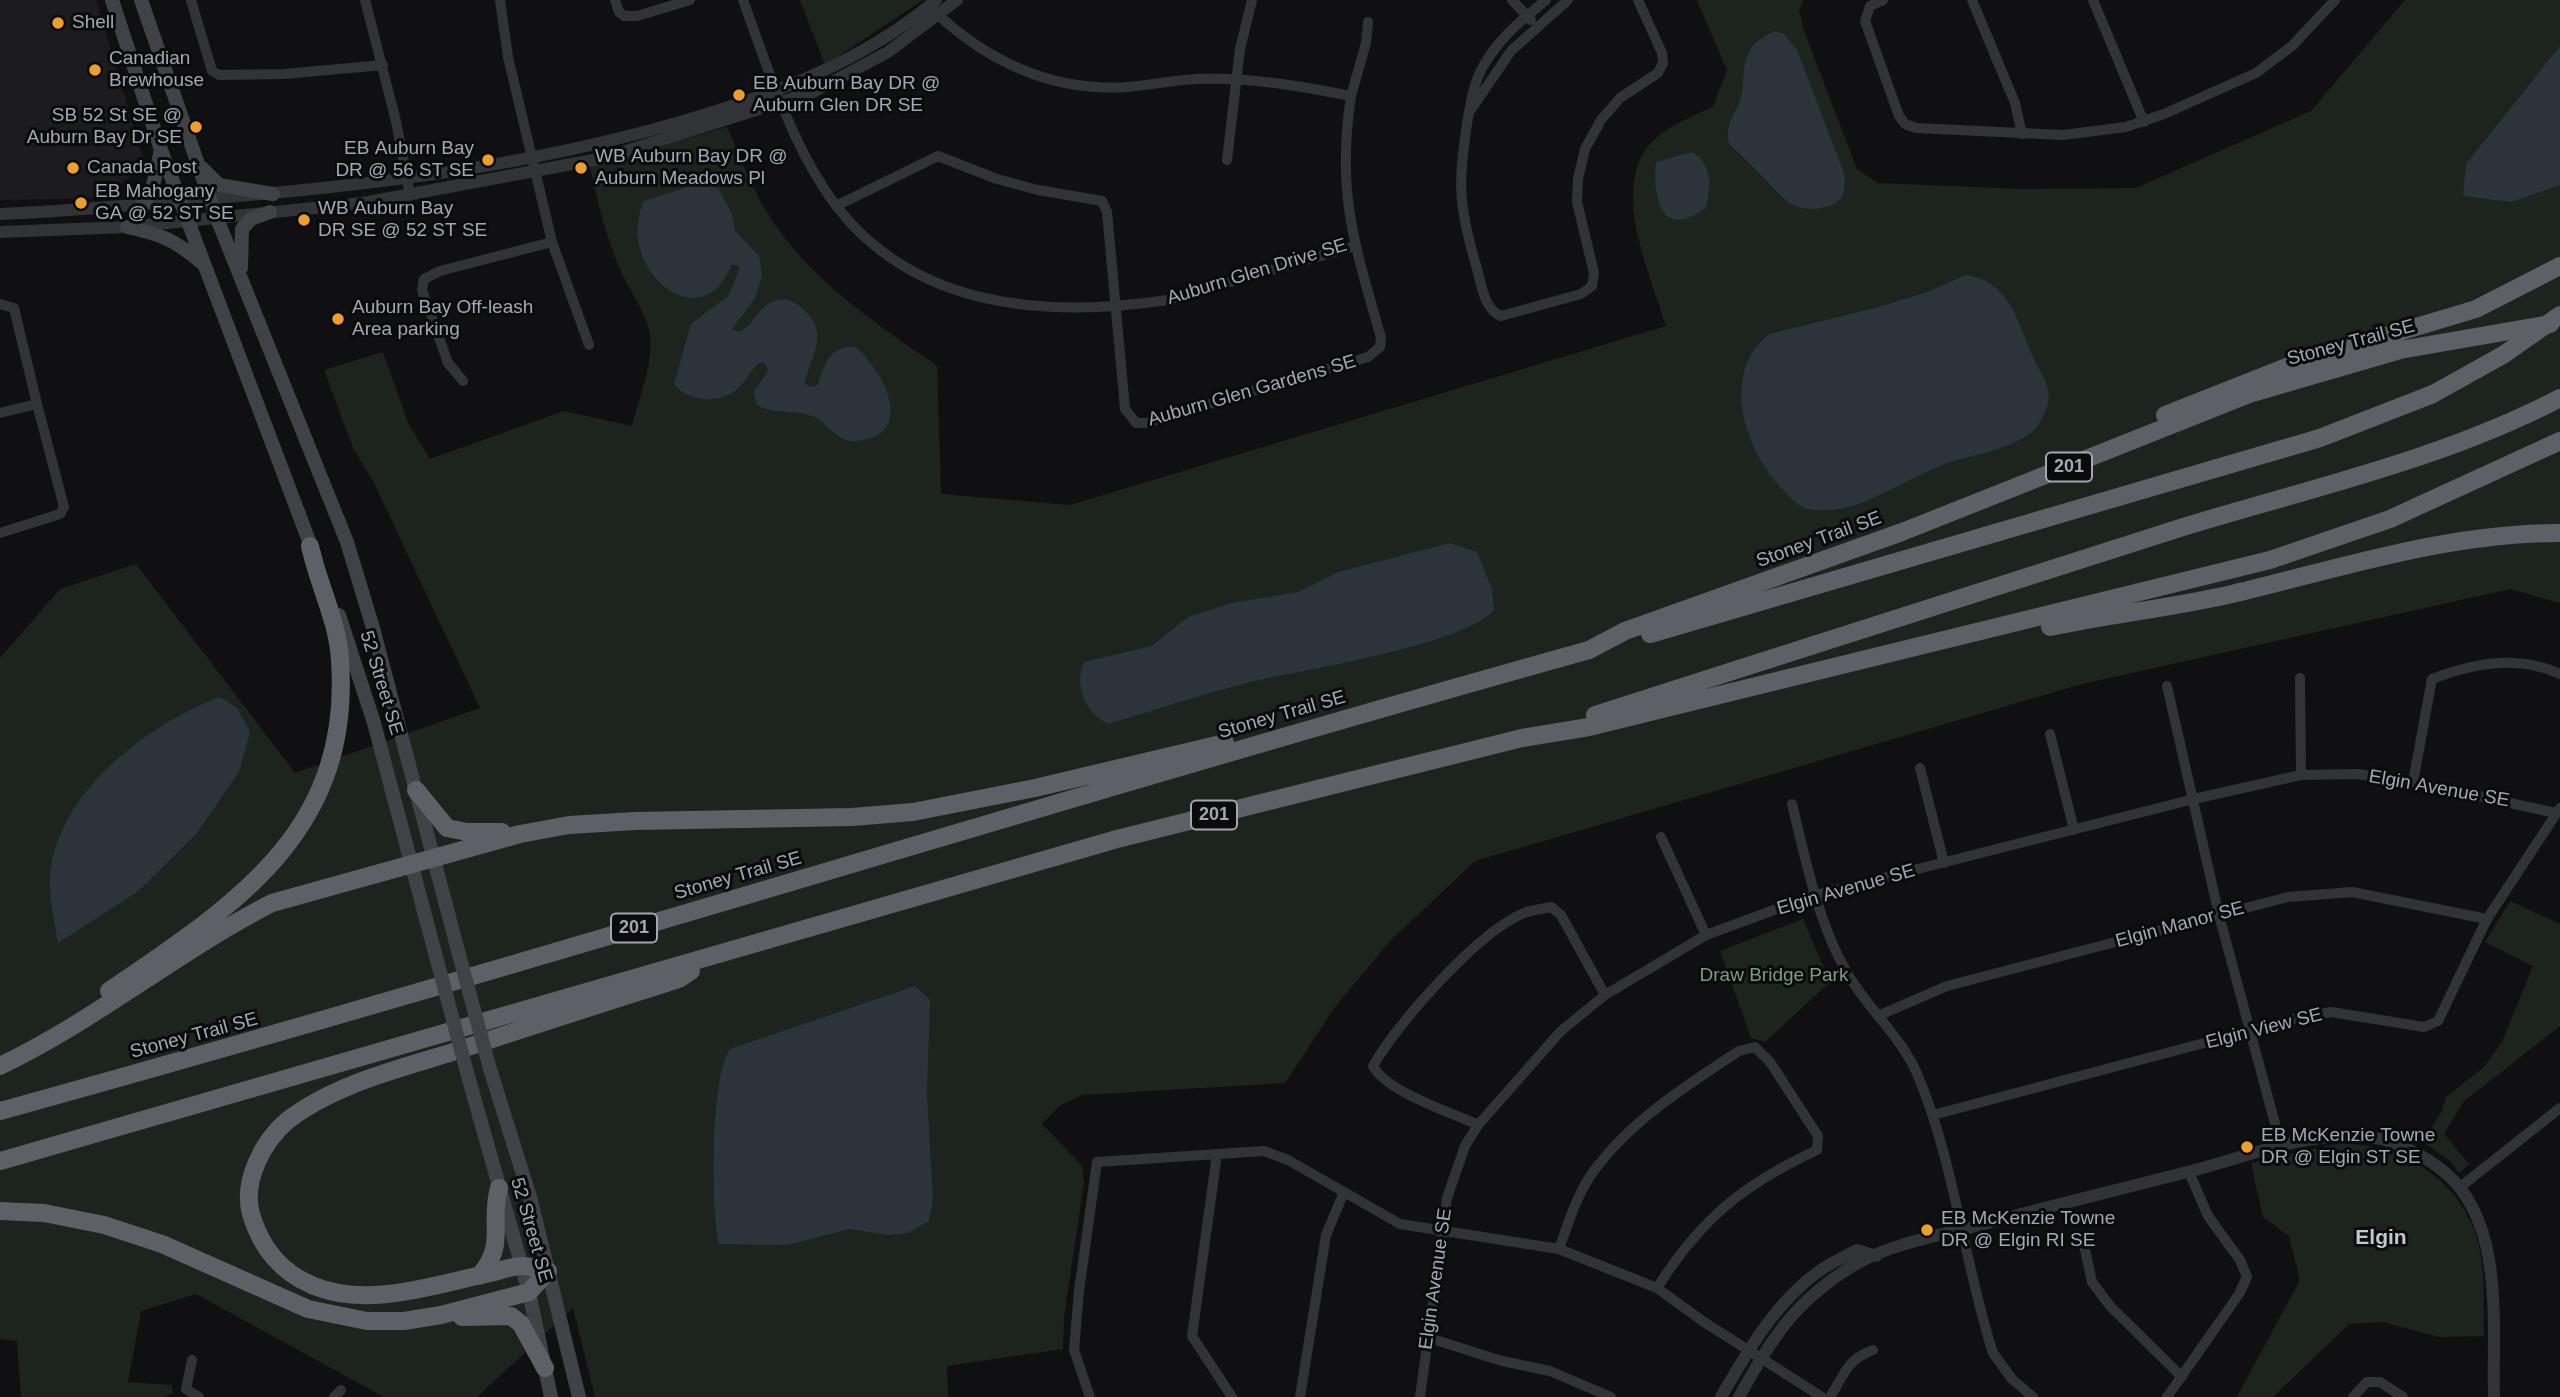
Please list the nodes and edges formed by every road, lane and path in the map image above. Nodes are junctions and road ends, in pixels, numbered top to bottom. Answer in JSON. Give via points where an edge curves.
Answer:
{"nodes":[{"id":1,"x":112,"y":0,"type":"edge"},
{"id":2,"x":141,"y":0,"type":"edge"},
{"id":3,"x":191,"y":0,"type":"edge"},
{"id":4,"x":365,"y":0,"type":"edge"},
{"id":5,"x":500,"y":0,"type":"edge"},
{"id":6,"x":615,"y":0,"type":"edge"},
{"id":7,"x":690,"y":0,"type":"edge"},
{"id":8,"x":743,"y":0,"type":"edge"},
{"id":9,"x":957,"y":0,"type":"edge"},
{"id":10,"x":1252,"y":0,"type":"edge"},
{"id":11,"x":1512,"y":0,"type":"edge"},
{"id":12,"x":1546,"y":0,"type":"edge"},
{"id":13,"x":1568,"y":0,"type":"edge"},
{"id":14,"x":1638,"y":0,"type":"edge"},
{"id":15,"x":1883,"y":0,"type":"edge"},
{"id":16,"x":1972,"y":0,"type":"edge"},
{"id":17,"x":2093,"y":0,"type":"edge"},
{"id":18,"x":2335,"y":0,"type":"edge"},
{"id":19,"x":932,"y":3,"type":"edge"},
{"id":20,"x":938,"y":16,"type":"junction"},
{"id":21,"x":1527,"y":16,"type":"junction"},
{"id":22,"x":1368,"y":22,"type":"dead end"},
{"id":23,"x":1536,"y":26,"type":"junction"},
{"id":24,"x":383,"y":65,"type":"junction"},
{"id":25,"x":1237,"y":80,"type":"junction"},
{"id":26,"x":778,"y":90,"type":"junction"},
{"id":27,"x":1351,"y":96,"type":"junction"},
{"id":28,"x":783,"y":103,"type":"junction"},
{"id":29,"x":1469,"y":112,"type":"junction"},
{"id":30,"x":2144,"y":122,"type":"junction"},
{"id":31,"x":2022,"y":134,"type":"junction"},
{"id":32,"x":161,"y":150,"type":"junction"},
{"id":33,"x":195,"y":159,"type":"junction"},
{"id":34,"x":532,"y":159,"type":"junction"},
{"id":35,"x":1227,"y":160,"type":"dead end"},
{"id":36,"x":535,"y":172,"type":"junction"},
{"id":37,"x":406,"y":179,"type":"junction"},
{"id":38,"x":273,"y":194,"type":"junction"},
{"id":39,"x":410,"y":196,"type":"junction"},
{"id":40,"x":209,"y":199,"type":"junction"},
{"id":41,"x":181,"y":203,"type":"junction"},
{"id":42,"x":836,"y":205,"type":"junction"},
{"id":43,"x":142,"y":206,"type":"junction"},
{"id":44,"x":270,"y":212,"type":"junction"},
{"id":45,"x":0,"y":214,"type":"edge"},
{"id":46,"x":216,"y":216,"type":"junction"},
{"id":47,"x":187,"y":220,"type":"junction"},
{"id":48,"x":127,"y":227,"type":"junction"},
{"id":49,"x":0,"y":232,"type":"edge"},
{"id":50,"x":552,"y":242,"type":"junction"},
{"id":51,"x":1354,"y":246,"type":"junction"},
{"id":52,"x":203,"y":264,"type":"junction"},
{"id":53,"x":2560,"y":266,"type":"edge"},
{"id":54,"x":242,"y":280,"type":"junction"},
{"id":55,"x":0,"y":304,"type":"edge"},
{"id":56,"x":1116,"y":306,"type":"junction"},
{"id":57,"x":2560,"y":315,"type":"edge"},
{"id":58,"x":2560,"y":323,"type":"edge"},
{"id":59,"x":589,"y":345,"type":"dead end"},
{"id":60,"x":463,"y":381,"type":"dead end"},
{"id":61,"x":2560,"y":398,"type":"edge"},
{"id":62,"x":37,"y":404,"type":"junction"},
{"id":63,"x":0,"y":413,"type":"edge"},
{"id":64,"x":2560,"y":441,"type":"edge"},
{"id":65,"x":2010,"y":489,"type":"junction"},
{"id":66,"x":0,"y":533,"type":"edge"},
{"id":67,"x":2560,"y":533,"type":"edge"},
{"id":68,"x":310,"y":546,"type":"junction"},
{"id":69,"x":1589,"y":650,"type":"junction"},
{"id":70,"x":1898,"y":653,"type":"junction"},
{"id":71,"x":2560,"y":674,"type":"edge"},
{"id":72,"x":2300,"y":678,"type":"dead end"},
{"id":73,"x":2166,"y":686,"type":"dead end"},
{"id":74,"x":2050,"y":734,"type":"dead end"},
{"id":75,"x":1522,"y":738,"type":"junction"},
{"id":76,"x":1267,"y":740,"type":"junction"},
{"id":77,"x":1920,"y":768,"type":"dead end"},
{"id":78,"x":2301,"y":775,"type":"junction"},
{"id":79,"x":2413,"y":782,"type":"junction"},
{"id":80,"x":416,"y":790,"type":"junction"},
{"id":81,"x":2194,"y":799,"type":"junction"},
{"id":82,"x":1792,"y":804,"type":"dead end"},
{"id":83,"x":2558,"y":810,"type":"edge"},
{"id":84,"x":2074,"y":830,"type":"junction"},
{"id":85,"x":520,"y":834,"type":"junction"},
{"id":86,"x":1661,"y":837,"type":"dead end"},
{"id":87,"x":434,"y":857,"type":"junction"},
{"id":88,"x":412,"y":862,"type":"junction"},
{"id":89,"x":1944,"y":863,"type":"junction"},
{"id":90,"x":1815,"y":895,"type":"junction"},
{"id":91,"x":2219,"y":915,"type":"junction"},
{"id":92,"x":2487,"y":919,"type":"junction"},
{"id":93,"x":1706,"y":934,"type":"junction"},
{"id":94,"x":714,"y":956,"type":"junction"},
{"id":95,"x":1605,"y":995,"type":"junction"},
{"id":96,"x":1880,"y":1015,"type":"junction"},
{"id":97,"x":2249,"y":1031,"type":"junction"},
{"id":98,"x":0,"y":1057,"type":"edge"},
{"id":99,"x":0,"y":1066,"type":"edge"},
{"id":100,"x":2560,"y":1109,"type":"edge"},
{"id":101,"x":0,"y":1111,"type":"edge"},
{"id":102,"x":1933,"y":1115,"type":"junction"},
{"id":103,"x":1478,"y":1125,"type":"junction"},
{"id":104,"x":2281,"y":1146,"type":"junction"},
{"id":105,"x":1217,"y":1154,"type":"junction"},
{"id":106,"x":0,"y":1161,"type":"edge"},
{"id":107,"x":2189,"y":1172,"type":"junction"},
{"id":108,"x":499,"y":1188,"type":"junction"},
{"id":109,"x":2459,"y":1188,"type":"junction"},
{"id":110,"x":1345,"y":1192,"type":"junction"},
{"id":111,"x":0,"y":1211,"type":"edge"},
{"id":112,"x":1960,"y":1230,"type":"junction"},
{"id":113,"x":1445,"y":1231,"type":"junction"},
{"id":114,"x":2082,"y":1236,"type":"dead end"},
{"id":115,"x":1559,"y":1249,"type":"junction"},
{"id":116,"x":1876,"y":1256,"type":"junction"},
{"id":117,"x":521,"y":1266,"type":"junction"},
{"id":118,"x":548,"y":1271,"type":"junction"},
{"id":119,"x":479,"y":1276,"type":"junction"},
{"id":120,"x":1657,"y":1288,"type":"junction"},
{"id":121,"x":529,"y":1292,"type":"junction"},
{"id":122,"x":441,"y":1315,"type":"junction"},
{"id":123,"x":1426,"y":1338,"type":"junction"},
{"id":124,"x":1873,"y":1350,"type":"dead end"},
{"id":125,"x":1747,"y":1351,"type":"junction"},
{"id":126,"x":1760,"y":1359,"type":"junction"},
{"id":127,"x":192,"y":1360,"type":"dead end"},
{"id":128,"x":545,"y":1368,"type":"junction"},
{"id":129,"x":2182,"y":1377,"type":"junction"},
{"id":130,"x":199,"y":1397,"type":"edge"},
{"id":131,"x":551,"y":1397,"type":"edge"},
{"id":132,"x":579,"y":1397,"type":"edge"},
{"id":133,"x":1090,"y":1397,"type":"edge"},
{"id":134,"x":1232,"y":1397,"type":"edge"},
{"id":135,"x":1300,"y":1397,"type":"edge"},
{"id":136,"x":1420,"y":1397,"type":"edge"},
{"id":137,"x":1611,"y":1397,"type":"edge"},
{"id":138,"x":1721,"y":1397,"type":"edge"},
{"id":139,"x":1739,"y":1397,"type":"edge"},
{"id":140,"x":1822,"y":1397,"type":"edge"},
{"id":141,"x":1830,"y":1397,"type":"edge"},
{"id":142,"x":2033,"y":1397,"type":"edge"},
{"id":143,"x":2167,"y":1397,"type":"edge"},
{"id":144,"x":2353,"y":1397,"type":"edge"},
{"id":145,"x":2403,"y":1397,"type":"edge"},
{"id":146,"x":2494,"y":1397,"type":"edge"}],
"edges":[{"from":1,"to":32,"type":"main road","name":"52 Street SE"},
{"from":2,"to":33,"type":"main road","name":"52 Street SE"},
{"from":3,"to":24,"type":"street","via":[[212,71],[219,75]]},
{"from":4,"to":24,"type":"street"},
{"from":5,"to":34,"type":"street"},
{"from":6,"to":7,"type":"street","via":[[619,12],[631,17]]},
{"from":8,"to":26,"type":"street","name":"Auburn Glen Drive SE"},
{"from":9,"to":20,"type":"street"},
{"from":10,"to":25,"type":"street"},
{"from":11,"to":21,"type":"street"},
{"from":12,"to":21,"type":"street"},
{"from":13,"to":23,"type":"street"},
{"from":14,"to":29,"type":"street","via":[[1663,62],[1658,73],[1631,89],[1609,110],[1585,149],[1577,202],[1594,273],[1587,291],[1509,315],[1489,308],[1459,194]]},
{"from":15,"to":31,"type":"street","via":[[1870,6],[1866,25],[1905,124]]},
{"from":16,"to":31,"type":"street","via":[[2015,103]]},
{"from":17,"to":30,"type":"street"},
{"from":18,"to":30,"type":"street","via":[[2298,41],[2256,73]]},
{"from":19,"to":20,"type":"street"},
{"from":19,"to":26,"type":"street","via":[[865,50]]},
{"from":20,"to":25,"type":"street","via":[[981,50],[1053,81],[1101,88]]},
{"from":20,"to":28,"type":"street","via":[[865,66]]},
{"from":21,"to":23,"type":"street"},
{"from":21,"to":29,"type":"street","via":[[1487,59],[1472,88]]},
{"from":22,"to":27,"type":"street","name":"Auburn Glen Drive SE"},
{"from":23,"to":29,"type":"street","via":[[1511,51]]},
{"from":24,"to":37,"type":"street"},
{"from":25,"to":27,"type":"street"},
{"from":25,"to":35,"type":"street"},
{"from":26,"to":28,"type":"street","name":"Auburn Glen Drive SE"},
{"from":26,"to":34,"type":"street","via":[[601,145]]},
{"from":27,"to":51,"type":"street","name":"Auburn Glen Drive SE","via":[[1344,157]]},
{"from":28,"to":36,"type":"street","via":[[604,158]]},
{"from":28,"to":42,"type":"street","name":"Auburn Glen Drive SE","via":[[809,163]]},
{"from":30,"to":31,"type":"street","via":[[2096,133]]},
{"from":32,"to":41,"type":"main road","name":"52 Street SE"},
{"from":32,"to":43,"type":"main road","via":[[152,190]]},
{"from":33,"to":38,"type":"main road","via":[[219,185]]},
{"from":33,"to":40,"type":"main road","name":"52 Street SE"},
{"from":34,"to":36,"type":"street"},
{"from":34,"to":37,"type":"street"},
{"from":36,"to":39,"type":"street"},
{"from":36,"to":50,"type":"street"},
{"from":37,"to":38,"type":"street"},
{"from":37,"to":39,"type":"street"},
{"from":38,"to":40,"type":"street"},
{"from":39,"to":44,"type":"street"},
{"from":40,"to":41,"type":"street"},
{"from":40,"to":46,"type":"main road","name":"52 Street SE"},
{"from":41,"to":43,"type":"street"},
{"from":41,"to":47,"type":"main road","name":"52 Street SE"},
{"from":42,"to":56,"type":"street","name":"Auburn Glen Drive SE","via":[[885,253],[956,292],[1023,306]]},
{"from":42,"to":56,"type":"street","via":[[938,156],[1038,190],[1096,198],[1107,212]]},
{"from":43,"to":45,"type":"street"},
{"from":44,"to":46,"type":"street"},
{"from":44,"to":54,"type":"main road","via":[[251,219],[242,229]]},
{"from":46,"to":47,"type":"street"},
{"from":46,"to":54,"type":"main road","name":"52 Street SE"},
{"from":47,"to":48,"type":"street"},
{"from":47,"to":52,"type":"main road","name":"52 Street SE"},
{"from":48,"to":49,"type":"street"},
{"from":48,"to":52,"type":"main road","via":[[177,242]]},
{"from":50,"to":59,"type":"street"},
{"from":50,"to":60,"type":"street","via":[[424,279],[422,290],[448,363]]},
{"from":51,"to":56,"type":"street","name":"Auburn Glen Drive SE","via":[[1168,300]]},
{"from":51,"to":56,"type":"street","name":"Auburn Glen Gardens SE","via":[[1381,338],[1376,353],[1146,423],[1131,419],[1125,409]]},
{"from":52,"to":68,"type":"main road","name":"52 Street SE"},
{"from":53,"to":65,"type":"highway","via":[[2509,295],[2457,316],[2299,362],[2182,407]]},
{"from":54,"to":80,"type":"main road","name":"52 Street SE","via":[[347,542]]},
{"from":55,"to":62,"type":"street","via":[[14,308]]},
{"from":57,"to":69,"type":"highway","bridge":true,"via":[[2503,355],[2433,394],[2320,438]]},
{"from":58,"to":65,"type":"highway","name":"Stoney Trail SE","number":"201","via":[[2400,350],[2252,393]]},
{"from":61,"to":75,"type":"highway","via":[[2434,451]]},
{"from":62,"to":63,"type":"street"},
{"from":62,"to":66,"type":"street","via":[[64,507],[60,514]]},
{"from":64,"to":70,"type":"highway","number":"201","via":[[2458,491],[2333,541]]},
{"from":65,"to":69,"type":"highway","name":"Stoney Trail SE","number":"201","via":[[1625,631]]},
{"from":67,"to":70,"type":"highway","via":[[2468,538],[2393,552],[2231,594],[1954,647]]},
{"from":68,"to":88,"type":"main road","name":"52 Street SE","via":[[340,617],[370,709]]},
{"from":68,"to":98,"type":"highway","via":[[340,658],[340,708],[332,755],[308,815],[288,848],[230,903],[72,1016]]},
{"from":69,"to":76,"type":"highway","name":"Stoney Trail SE","number":"201"},
{"from":70,"to":75,"type":"highway","number":"201","via":[[1589,727]]},
{"from":71,"to":79,"type":"street","via":[[2510,661],[2454,670],[2432,679]]},
{"from":72,"to":78,"type":"street"},
{"from":73,"to":81,"type":"street"},
{"from":74,"to":84,"type":"street"},
{"from":75,"to":94,"type":"highway","number":"201","via":[[1117,839]]},
{"from":76,"to":85,"type":"highway","via":[[1217,743],[1035,788],[913,812],[635,821]]},
{"from":76,"to":101,"type":"highway","name":"Stoney Trail SE","number":"201","via":[[269,1037]]},
{"from":77,"to":89,"type":"street"},
{"from":78,"to":79,"type":"street","name":"Elgin Avenue SE","via":[[2357,774]]},
{"from":78,"to":81,"type":"street","name":"Elgin Avenue SE"},
{"from":79,"to":83,"type":"street","name":"Elgin Avenue SE"},
{"from":80,"to":85,"type":"highway","via":[[447,828]]},
{"from":80,"to":87,"type":"main road","name":"52 Street SE"},
{"from":81,"to":84,"type":"street","name":"Elgin Avenue SE"},
{"from":81,"to":91,"type":"street"},
{"from":82,"to":90,"type":"street"},
{"from":83,"to":92,"type":"street","name":"Elgin View SE"},
{"from":84,"to":89,"type":"street","name":"Elgin Avenue SE"},
{"from":85,"to":87,"type":"highway"},
{"from":86,"to":93,"type":"street"},
{"from":87,"to":88,"type":"highway"},
{"from":87,"to":118,"type":"main road","name":"52 Street SE","bridge":true},
{"from":88,"to":99,"type":"highway","via":[[272,903],[78,1025]]},
{"from":88,"to":108,"type":"main road","name":"52 Street SE","bridge":true},
{"from":89,"to":90,"type":"street","name":"Elgin Avenue SE"},
{"from":90,"to":93,"type":"street","name":"Elgin Avenue SE"},
{"from":90,"to":96,"type":"street","via":[[1846,971]]},
{"from":91,"to":92,"type":"street","name":"Elgin Manor SE","via":[[2288,897],[2352,892]]},
{"from":91,"to":96,"type":"street","name":"Elgin Manor SE","via":[[1947,986]]},
{"from":91,"to":97,"type":"street"},
{"from":92,"to":97,"type":"street","name":"Elgin View SE","via":[[2434,1025],[2331,1012]]},
{"from":93,"to":95,"type":"street","name":"Elgin Avenue SE"},
{"from":94,"to":106,"type":"highway","number":"201"},
{"from":94,"to":119,"type":"highway","via":[[679,979],[334,1093],[287,1121],[264,1147],[252,1175],[249,1206],[257,1234],[289,1273],[316,1287],[360,1294],[407,1291]]},
{"from":95,"to":103,"type":"street","name":"Elgin Avenue SE","via":[[1545,1046]]},
{"from":95,"to":103,"type":"street","via":[[1561,915],[1551,907],[1524,913],[1496,931],[1436,986],[1373,1066],[1378,1076],[1393,1086]]},
{"from":96,"to":102,"type":"street","via":[[1905,1047]]},
{"from":97,"to":102,"type":"street","name":"Elgin View SE"},
{"from":97,"to":104,"type":"street"},
{"from":100,"to":109,"type":"street"},
{"from":102,"to":112,"type":"street"},
{"from":103,"to":113,"type":"street","name":"Elgin Avenue SE","via":[[1454,1173]]},
{"from":104,"to":107,"type":"street"},
{"from":104,"to":109,"type":"street","via":[[2360,1135],[2422,1156]]},
{"from":105,"to":110,"type":"street","via":[[1264,1151]]},
{"from":105,"to":133,"type":"street","via":[[1097,1162],[1074,1350]]},
{"from":105,"to":134,"type":"street","via":[[1192,1336]]},
{"from":107,"to":112,"type":"street"},
{"from":107,"to":129,"type":"street","via":[[2207,1216],[2247,1277]]},
{"from":108,"to":117,"type":"main road","name":"52 Street SE"},
{"from":108,"to":119,"type":"highway","via":[[495,1256]]},
{"from":109,"to":146,"type":"street","via":[[2482,1227],[2489,1255]]},
{"from":110,"to":113,"type":"street","via":[[1400,1224]]},
{"from":110,"to":135,"type":"street","via":[[1326,1235]]},
{"from":111,"to":122,"type":"highway","via":[[44,1213],[104,1225],[162,1244],[308,1309],[337,1317],[404,1321]]},
{"from":112,"to":116,"type":"street"},
{"from":112,"to":142,"type":"street","via":[[1993,1353]]},
{"from":113,"to":115,"type":"street"},
{"from":113,"to":123,"type":"street","name":"Elgin Avenue SE"},
{"from":114,"to":129,"type":"street","via":[[2092,1282]]},
{"from":115,"to":120,"type":"street"},
{"from":115,"to":120,"type":"street","via":[[1592,1174],[1640,1121],[1739,1051],[1755,1047],[1770,1062],[1818,1136],[1816,1150],[1774,1170],[1727,1205],[1685,1245]]},
{"from":116,"to":125,"type":"street","via":[[1857,1250],[1819,1271],[1788,1298]]},
{"from":116,"to":126,"type":"street","via":[[1859,1262],[1803,1301]]},
{"from":117,"to":118,"type":"highway"},
{"from":117,"to":119,"type":"highway"},
{"from":117,"to":121,"type":"main road","name":"52 Street SE"},
{"from":118,"to":121,"type":"highway"},
{"from":118,"to":132,"type":"main road","name":"52 Street SE"},
{"from":120,"to":125,"type":"street"},
{"from":121,"to":122,"type":"highway"},
{"from":121,"to":128,"type":"main road","name":"52 Street SE"},
{"from":122,"to":128,"type":"highway","via":[[511,1317],[521,1324]]},
{"from":123,"to":136,"type":"street","name":"Elgin Avenue SE"},
{"from":123,"to":137,"type":"street","via":[[1550,1371]]},
{"from":124,"to":141,"type":"street","via":[[1850,1363]]},
{"from":125,"to":126,"type":"street"},
{"from":125,"to":138,"type":"street"},
{"from":126,"to":139,"type":"street"},
{"from":126,"to":140,"type":"street"},
{"from":127,"to":130,"type":"street","via":[[186,1389]]},
{"from":128,"to":131,"type":"main road","name":"52 Street SE"},
{"from":129,"to":143,"type":"street"},
{"from":144,"to":145,"type":"street","via":[[2367,1382],[2380,1382]]}]}
